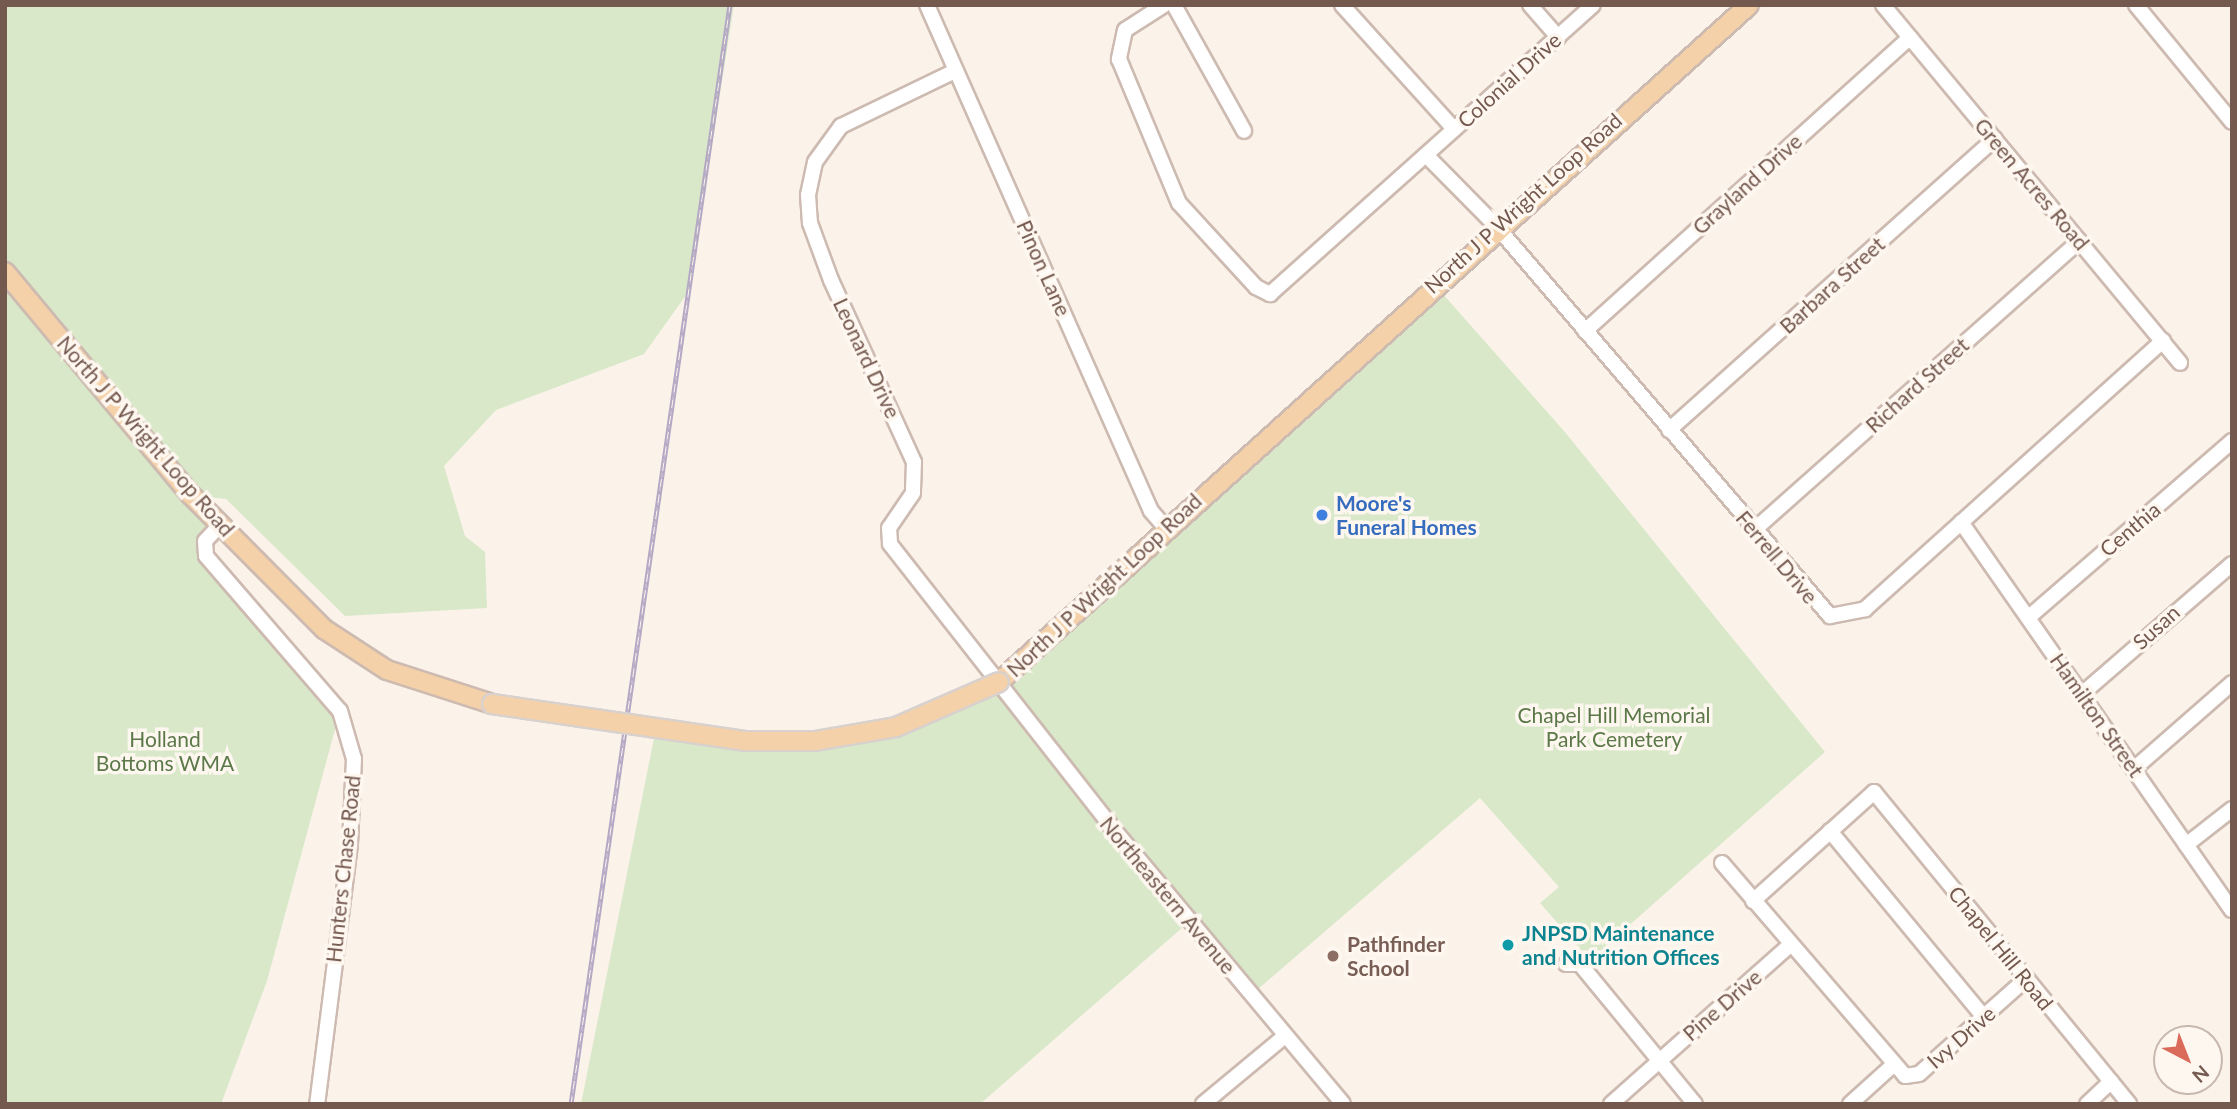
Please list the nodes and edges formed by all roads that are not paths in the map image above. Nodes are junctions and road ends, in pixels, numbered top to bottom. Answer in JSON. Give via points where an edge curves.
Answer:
{"nodes":[{"id":1,"x":927,"y":5,"type":"edge"},
{"id":2,"x":1164,"y":5,"type":"edge"},
{"id":3,"x":1174,"y":5,"type":"edge"},
{"id":4,"x":1342,"y":5,"type":"edge"},
{"id":5,"x":1530,"y":5,"type":"edge"},
{"id":6,"x":1593,"y":5,"type":"edge"},
{"id":7,"x":1749,"y":5,"type":"edge"},
{"id":8,"x":1883,"y":5,"type":"edge"},
{"id":9,"x":2136,"y":5,"type":"edge"},
{"id":10,"x":1558,"y":37,"type":"junction"},
{"id":11,"x":1910,"y":37,"type":"junction"},
{"id":12,"x":955,"y":71,"type":"junction"},
{"id":13,"x":2232,"y":122,"type":"edge"},
{"id":14,"x":1454,"y":129,"type":"junction"},
{"id":15,"x":1244,"y":131,"type":"dead end"},
{"id":16,"x":1994,"y":139,"type":"junction"},
{"id":17,"x":1426,"y":155,"type":"junction"},
{"id":18,"x":1497,"y":227,"type":"junction"},
{"id":19,"x":2079,"y":241,"type":"junction"},
{"id":20,"x":5,"y":272,"type":"edge"},
{"id":21,"x":1585,"y":331,"type":"junction"},
{"id":22,"x":2163,"y":341,"type":"junction"},
{"id":23,"x":2180,"y":363,"type":"dead end"},
{"id":24,"x":1669,"y":430,"type":"junction"},
{"id":25,"x":2232,"y":441,"type":"edge"},
{"id":26,"x":1961,"y":522,"type":"junction"},
{"id":27,"x":221,"y":524,"type":"junction"},
{"id":28,"x":1166,"y":528,"type":"junction"},
{"id":29,"x":1754,"y":530,"type":"junction"},
{"id":30,"x":2232,"y":564,"type":"edge"},
{"id":31,"x":2029,"y":617,"type":"junction"},
{"id":32,"x":999,"y":682,"type":"junction"},
{"id":33,"x":2232,"y":683,"type":"edge"},
{"id":34,"x":2083,"y":693,"type":"junction"},
{"id":35,"x":2135,"y":768,"type":"junction"},
{"id":36,"x":2232,"y":809,"type":"edge"},
{"id":37,"x":1830,"y":831,"type":"junction"},
{"id":38,"x":2186,"y":845,"type":"junction"},
{"id":39,"x":1722,"y":863,"type":"dead end"},
{"id":40,"x":1753,"y":901,"type":"junction"},
{"id":41,"x":2232,"y":910,"type":"edge"},
{"id":42,"x":1790,"y":945,"type":"junction"},
{"id":43,"x":1566,"y":964,"type":"dead end"},
{"id":44,"x":2026,"y":979,"type":"junction"},
{"id":45,"x":1984,"y":1017,"type":"junction"},
{"id":46,"x":1284,"y":1036,"type":"junction"},
{"id":47,"x":1659,"y":1060,"type":"junction"},
{"id":48,"x":1891,"y":1067,"type":"junction"},
{"id":49,"x":2111,"y":1082,"type":"junction"},
{"id":50,"x":317,"y":1104,"type":"edge"},
{"id":51,"x":1203,"y":1104,"type":"edge"},
{"id":52,"x":1343,"y":1104,"type":"edge"},
{"id":53,"x":1611,"y":1104,"type":"edge"},
{"id":54,"x":1695,"y":1104,"type":"edge"},
{"id":55,"x":1850,"y":1104,"type":"edge"},
{"id":56,"x":2087,"y":1104,"type":"edge"},
{"id":57,"x":2129,"y":1104,"type":"edge"}],
"edges":[{"from":1,"to":12,"type":"street","name":"Pinon Lane"},
{"from":2,"to":17,"type":"street","name":"Colonial Drive","via":[[1125,30],[1119,59],[1179,204],[1256,287],[1270,294]]},
{"from":3,"to":15,"type":"street"},
{"from":4,"to":14,"type":"street"},
{"from":5,"to":10,"type":"street"},
{"from":6,"to":10,"type":"street","name":"Colonial Drive"},
{"from":7,"to":18,"type":"main road","name":"North J P Wright Loop Road"},
{"from":8,"to":11,"type":"street","name":"Green Acres Road"},
{"from":9,"to":13,"type":"street"},
{"from":10,"to":14,"type":"street","name":"Colonial Drive"},
{"from":11,"to":16,"type":"street","name":"Green Acres Road"},
{"from":11,"to":21,"type":"street","name":"Grayland Drive"},
{"from":12,"to":28,"type":"street","name":"Pinon Lane","via":[[1151,511]]},
{"from":12,"to":32,"type":"street","name":"Leonard Drive","via":[[841,126],[815,162],[808,212],[831,280],[914,462],[913,493],[889,528],[890,544]]},
{"from":14,"to":17,"type":"street","name":"Colonial Drive"},
{"from":16,"to":19,"type":"street","name":"Green Acres Road"},
{"from":16,"to":24,"type":"street","name":"Barbara Street"},
{"from":17,"to":18,"type":"street"},
{"from":18,"to":21,"type":"street","name":"Ferrell Drive"},
{"from":18,"to":28,"type":"main road","name":"North J P Wright Loop Road"},
{"from":19,"to":22,"type":"street","name":"Green Acres Road"},
{"from":19,"to":29,"type":"street","name":"Richard Street"},
{"from":20,"to":27,"type":"main road","name":"North J P Wright Loop Road"},
{"from":21,"to":24,"type":"street","name":"Ferrell Drive"},
{"from":22,"to":23,"type":"street","name":"Green Acres Road"},
{"from":22,"to":26,"type":"street","name":"Ferrell Drive"},
{"from":24,"to":29,"type":"street","name":"Ferrell Drive"},
{"from":25,"to":31,"type":"street","name":"Centhia"},
{"from":26,"to":29,"type":"street","name":"Ferrell Drive","via":[[1865,609],[1840,618],[1819,607]]},
{"from":26,"to":31,"type":"street","name":"Hamilton Street"},
{"from":27,"to":32,"type":"main road","name":"North J P Wright Loop Road","bridge":true,"via":[[308,614],[358,652],[421,685],[492,704],[746,741],[815,741],[896,727]]},
{"from":27,"to":50,"type":"street","name":"Hunters Chase Road","via":[[205,541],[206,556],[340,711],[354,759],[350,844]]},
{"from":28,"to":32,"type":"main road","name":"North J P Wright Loop Road"},
{"from":30,"to":34,"type":"street","name":"Susan"},
{"from":31,"to":34,"type":"street","name":"Hamilton Street"},
{"from":32,"to":46,"type":"street","name":"Northeastern Avenue"},
{"from":33,"to":35,"type":"street"},
{"from":34,"to":35,"type":"street","name":"Hamilton Street"},
{"from":35,"to":38,"type":"street","name":"Hamilton Street"},
{"from":36,"to":38,"type":"street"},
{"from":37,"to":40,"type":"street"},
{"from":37,"to":44,"type":"street","name":"Chapel Hill Road","via":[[1874,792]]},
{"from":37,"to":45,"type":"street"},
{"from":38,"to":41,"type":"street","name":"Hamilton Street"},
{"from":39,"to":40,"type":"street"},
{"from":40,"to":42,"type":"street"},
{"from":42,"to":47,"type":"street","name":"Pine Drive"},
{"from":42,"to":48,"type":"street"},
{"from":43,"to":47,"type":"street","via":[[1580,964]]},
{"from":44,"to":45,"type":"street","name":"Ivy Drive"},
{"from":44,"to":49,"type":"street","name":"Chapel Hill Road"},
{"from":45,"to":48,"type":"street","name":"Ivy Drive","via":[[1919,1074],[1905,1076]]},
{"from":46,"to":51,"type":"street"},
{"from":46,"to":52,"type":"street","name":"Northeastern Avenue"},
{"from":47,"to":53,"type":"street","name":"Pine Drive"},
{"from":47,"to":54,"type":"street"},
{"from":48,"to":55,"type":"street"},
{"from":49,"to":56,"type":"street"},
{"from":49,"to":57,"type":"street","name":"Chapel Hill Road"}]}
